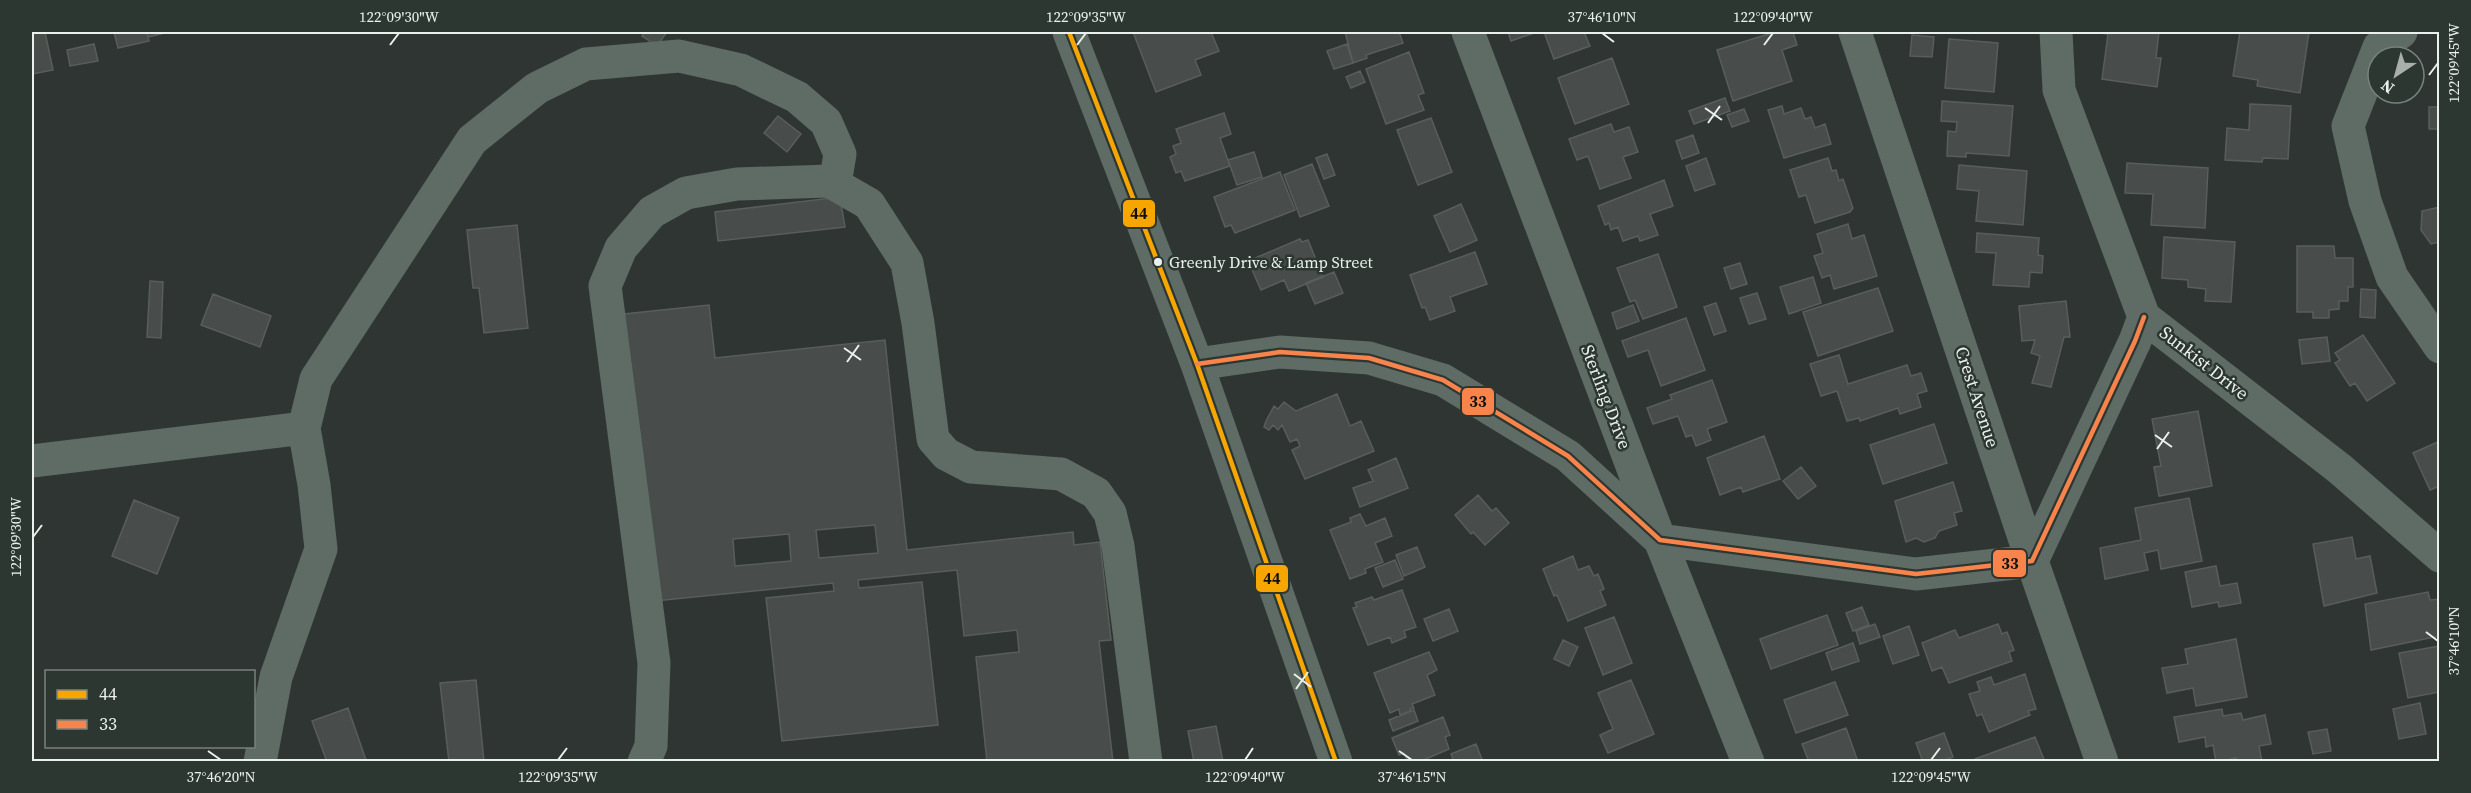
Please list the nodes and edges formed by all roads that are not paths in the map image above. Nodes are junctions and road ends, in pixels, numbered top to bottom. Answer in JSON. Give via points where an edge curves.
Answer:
{"nodes":[{"id":1,"x":1069,"y":32,"type":"edge"},
{"id":2,"x":1468,"y":32,"type":"edge"},
{"id":3,"x":1855,"y":32,"type":"edge"},
{"id":4,"x":2056,"y":32,"type":"edge"},
{"id":5,"x":2401,"y":32,"type":"edge"},
{"id":6,"x":829,"y":182,"type":"junction"},
{"id":7,"x":2144,"y":317,"type":"junction"},
{"id":8,"x":2439,"y":347,"type":"edge"},
{"id":9,"x":1197,"y":364,"type":"junction"},
{"id":10,"x":304,"y":428,"type":"junction"},
{"id":11,"x":32,"y":461,"type":"edge"},
{"id":12,"x":1660,"y":540,"type":"junction"},
{"id":13,"x":2439,"y":556,"type":"edge"},
{"id":14,"x":2032,"y":561,"type":"junction"},
{"id":15,"x":260,"y":762,"type":"edge"},
{"id":16,"x":644,"y":762,"type":"edge"},
{"id":17,"x":1146,"y":762,"type":"edge"},
{"id":18,"x":1336,"y":762,"type":"edge"},
{"id":19,"x":1748,"y":762,"type":"edge"},
{"id":20,"x":2102,"y":762,"type":"edge"}],
"edges":[{"from":1,"to":9,"type":"street"},
{"from":2,"to":12,"type":"street","name":"Sterling Drive"},
{"from":3,"to":14,"type":"street","name":"Crest Avenue"},
{"from":4,"to":7,"type":"street","name":"Sunkist Drive","via":[[2059,90]]},
{"from":5,"to":8,"type":"street","via":[[2379,47],[2348,126],[2365,201],[2392,277]]},
{"from":6,"to":10,"type":"street","via":[[837,172],[840,154],[826,122],[797,97],[741,70],[679,56],[586,64],[537,88],[472,140],[316,379]]},
{"from":6,"to":16,"type":"street","via":[[737,184],[686,193],[652,212],[621,248],[604,286],[654,663],[651,746]]},
{"from":6,"to":17,"type":"street","via":[[869,204],[907,263],[933,439],[946,454],[971,467],[1061,474],[1096,493],[1110,513],[1118,546]]},
{"from":7,"to":13,"type":"street","name":"Sunkist Drive","via":[[2340,469]]},
{"from":7,"to":14,"type":"street"},
{"from":9,"to":12,"type":"street","via":[[1280,352],[1369,358],[1443,380],[1568,456]]},
{"from":9,"to":18,"type":"street"},
{"from":10,"to":11,"type":"street"},
{"from":10,"to":15,"type":"street","via":[[321,549],[276,677]]},
{"from":12,"to":14,"type":"street","via":[[1916,574]]},
{"from":12,"to":19,"type":"street","name":"Sterling Drive"},
{"from":14,"to":20,"type":"street","name":"Crest Avenue"}]}
